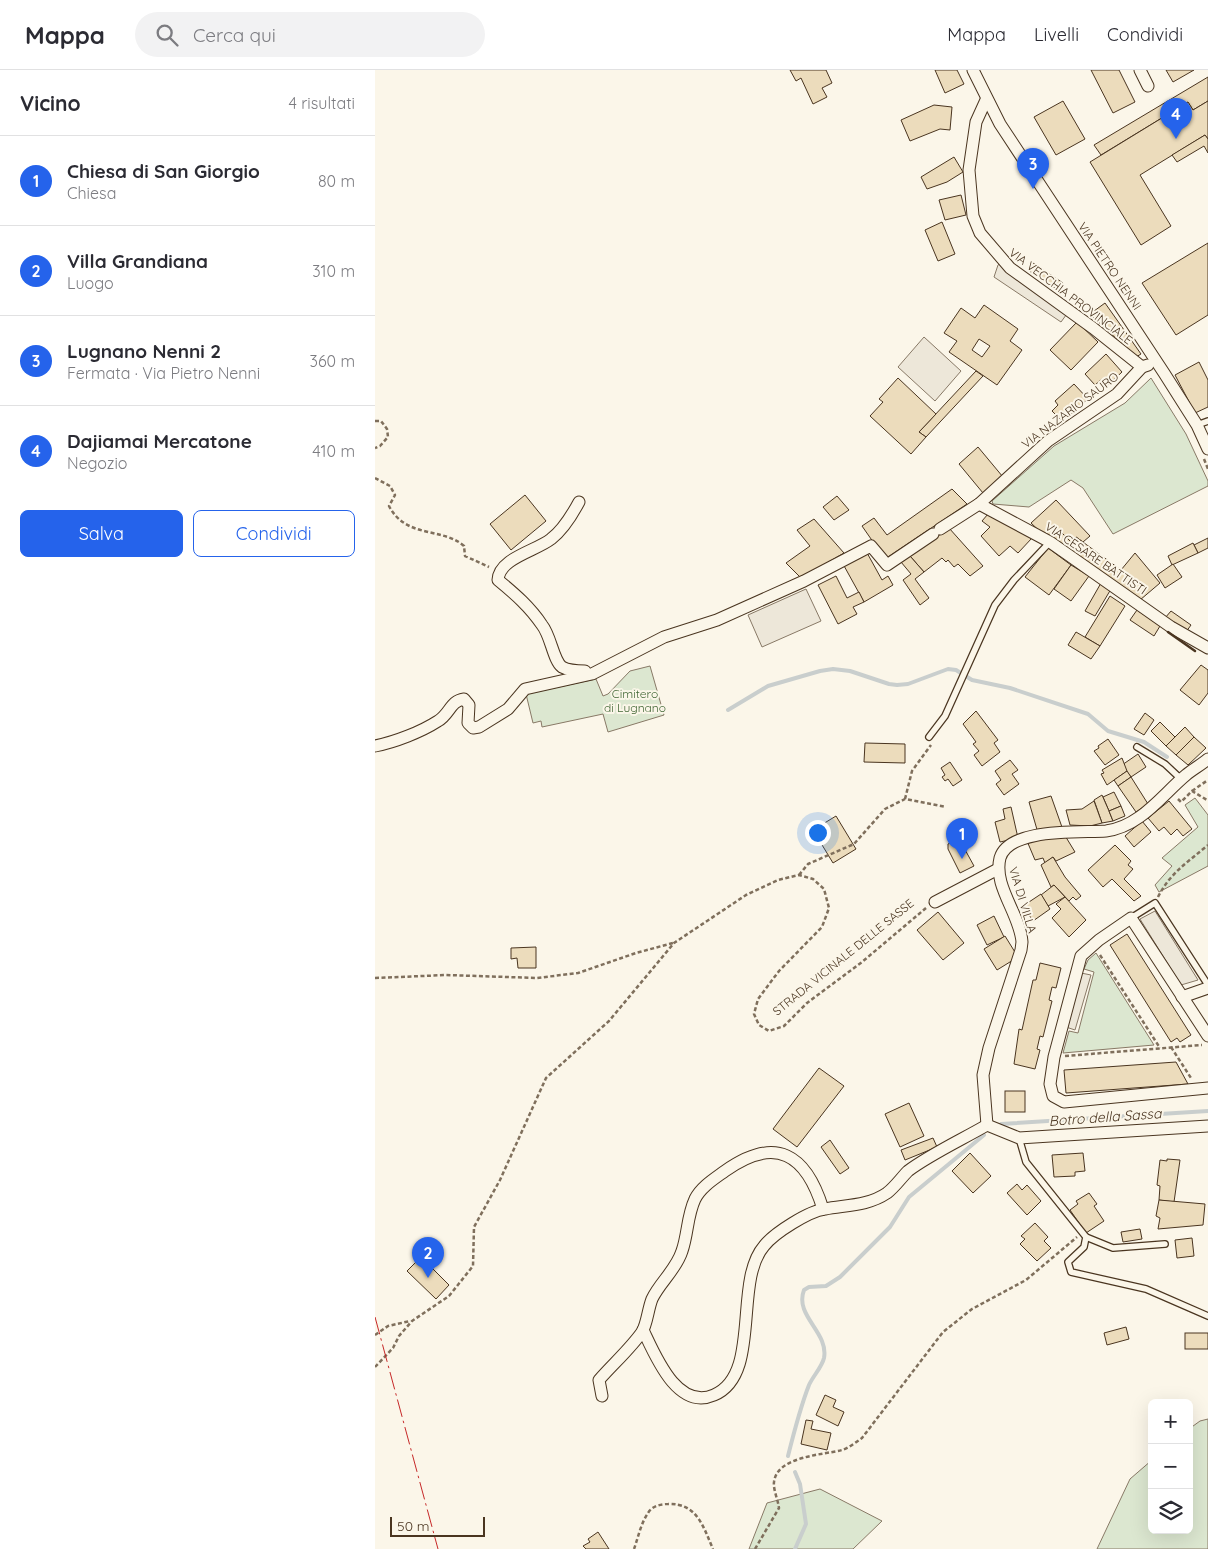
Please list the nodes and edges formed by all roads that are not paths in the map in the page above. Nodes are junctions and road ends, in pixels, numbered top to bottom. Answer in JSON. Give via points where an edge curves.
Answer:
{"nodes":[{"id":1,"x":973,"y":70,"type":"edge"},
{"id":2,"x":1140,"y":70,"type":"edge"},
{"id":3,"x":1149,"y":86,"type":"dead end"},
{"id":4,"x":986,"y":100,"type":"junction"},
{"id":5,"x":1157,"y":362,"type":"junction"},
{"id":6,"x":1142,"y":367,"type":"junction"},
{"id":7,"x":1202,"y":423,"type":"edge"},
{"id":8,"x":1208,"y":449,"type":"edge"},
{"id":9,"x":579,"y":502,"type":"dead end"},
{"id":10,"x":979,"y":504,"type":"junction"},
{"id":11,"x":1050,"y":542,"type":"junction"},
{"id":12,"x":1208,"y":648,"type":"edge"},
{"id":13,"x":604,"y":669,"type":"junction"},
{"id":14,"x":931,"y":736,"type":"road end"},
{"id":15,"x":375,"y":746,"type":"edge"},
{"id":16,"x":1137,"y":747,"type":"dead end"},
{"id":17,"x":1208,"y":760,"type":"edge"},
{"id":18,"x":1181,"y":780,"type":"junction"},
{"id":19,"x":998,"y":869,"type":"junction"},
{"id":20,"x":935,"y":902,"type":"road end"},
{"id":21,"x":1131,"y":918,"type":"junction"},
{"id":22,"x":1208,"y":987,"type":"edge"},
{"id":23,"x":1182,"y":997,"type":"junction"},
{"id":24,"x":1208,"y":1036,"type":"edge"},
{"id":25,"x":1203,"y":1089,"type":"edge"},
{"id":26,"x":987,"y":1125,"type":"junction"},
{"id":27,"x":1208,"y":1126,"type":"edge"},
{"id":28,"x":1019,"y":1138,"type":"junction"},
{"id":29,"x":823,"y":1209,"type":"junction"},
{"id":30,"x":1084,"y":1235,"type":"junction"},
{"id":31,"x":1165,"y":1244,"type":"dead end"},
{"id":32,"x":1208,"y":1316,"type":"edge"},
{"id":33,"x":643,"y":1330,"type":"junction"},
{"id":34,"x":602,"y":1396,"type":"dead end"}],
"edges":[{"from":1,"to":4,"type":"street","name":"VIA PIETRO NENNI"},
{"from":2,"to":3,"type":"street"},
{"from":4,"to":5,"type":"street","name":"VIA PIETRO NENNI"},
{"from":4,"to":6,"type":"street","name":"VIA VECCHIA PROVINCIALE","via":[[976,122],[969,170],[973,216],[980,234],[1009,268]]},
{"from":5,"to":6,"type":"street","name":"VIA NAZARIO SAURO"},
{"from":5,"to":7,"type":"street","name":"VIA PIETRO NENNI"},
{"from":6,"to":10,"type":"street","name":"VIA NAZARIO SAURO","via":[[1117,394],[1048,441]]},
{"from":7,"to":8,"type":"street","name":"VIA PIETRO NENNI"},
{"from":9,"to":13,"type":"street","via":[[552,539],[507,564],[498,580],[521,599],[543,626],[555,658],[562,666],[575,672]]},
{"from":10,"to":11,"type":"street","name":"VIA CESARE BATTISTI"},
{"from":10,"to":13,"type":"street","via":[[887,565],[871,546],[804,581],[717,620],[664,637]]},
{"from":11,"to":12,"type":"street","name":"VIA CESARE BATTISTI","via":[[1171,627]]},
{"from":11,"to":14,"type":"lane","via":[[995,605],[945,716]]},
{"from":13,"to":15,"type":"street","via":[[525,689],[508,709],[479,728],[468,723],[469,705],[464,699],[457,700],[439,721],[387,744]]},
{"from":16,"to":18,"type":"lane","via":[[1165,764]]},
{"from":17,"to":18,"type":"street","name":"VIA DI VILLA"},
{"from":18,"to":19,"type":"street","name":"VIA DI VILLA","via":[[1148,811],[1117,828],[1031,836],[1019,841],[1004,851]]},
{"from":19,"to":20,"type":"street"},
{"from":19,"to":26,"type":"street","name":"VIA DI VILLA","via":[[1022,942],[983,1075]]},
{"from":21,"to":22,"type":"lane","via":[[1155,903]]},
{"from":21,"to":23,"type":"street"},
{"from":21,"to":25,"type":"street","via":[[1081,956],[1054,1057],[1051,1090],[1055,1099],[1064,1102]]},
{"from":22,"to":23,"type":"street"},
{"from":23,"to":24,"type":"street"},
{"from":26,"to":28,"type":"street"},
{"from":26,"to":29,"type":"street","via":[[909,1170],[886,1193],[853,1207]]},
{"from":27,"to":28,"type":"street"},
{"from":28,"to":30,"type":"lane","via":[[1026,1162]]},
{"from":29,"to":33,"type":"street","via":[[809,1175],[793,1158],[777,1152],[762,1154],[730,1168],[695,1198],[683,1250],[654,1294]]},
{"from":29,"to":33,"type":"street","via":[[774,1236],[756,1257],[747,1294],[741,1360],[733,1377],[714,1395],[699,1398],[683,1393],[657,1359]]},
{"from":30,"to":31,"type":"lane","via":[[1113,1248]]},
{"from":30,"to":32,"type":"lane","via":[[1084,1247],[1069,1262],[1071,1272],[1146,1288]]},
{"from":33,"to":34,"type":"street","via":[[599,1380]]}]}
